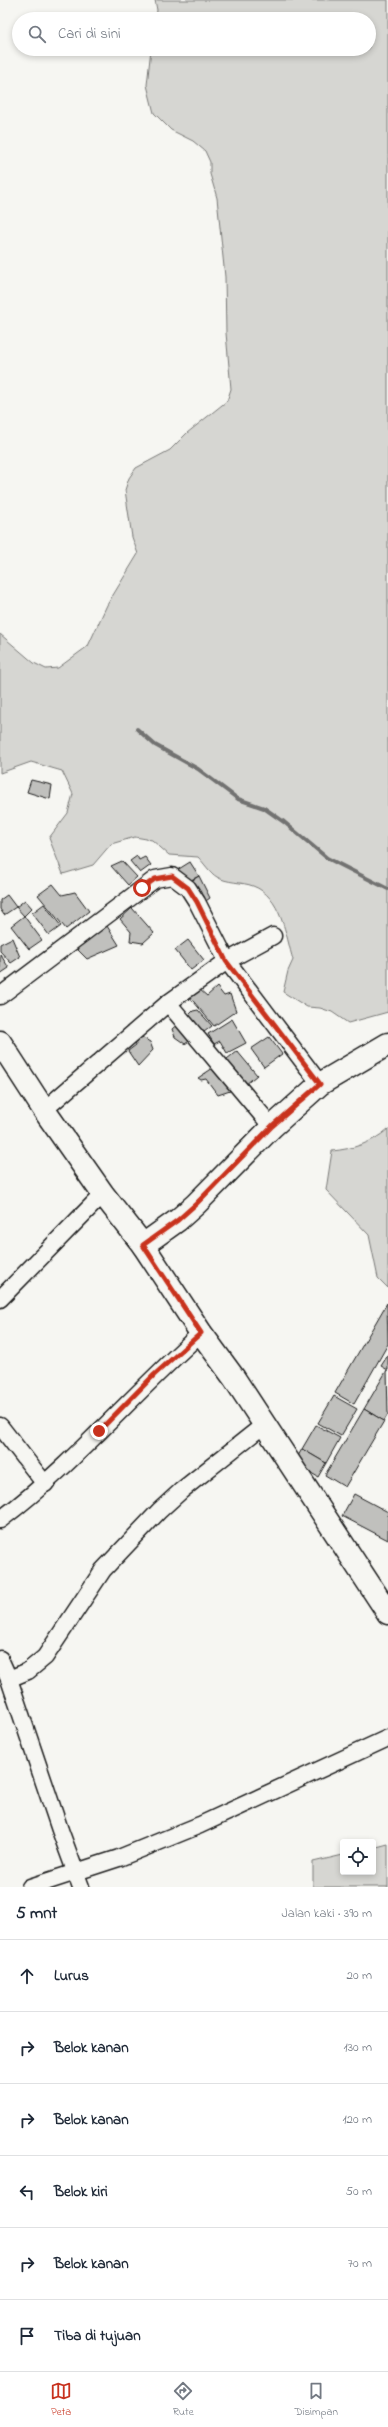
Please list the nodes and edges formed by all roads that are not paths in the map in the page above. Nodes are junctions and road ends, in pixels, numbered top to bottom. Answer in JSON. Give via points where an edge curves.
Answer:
{"nodes":[{"id":1,"x":273,"y":936,"type":"dead end"},
{"id":2,"x":226,"y":961,"type":"junction"},
{"id":3,"x":0,"y":996,"type":"edge"},
{"id":4,"x":168,"y":1003,"type":"junction"},
{"id":5,"x":0,"y":1042,"type":"edge"},
{"id":6,"x":388,"y":1044,"type":"edge"},
{"id":7,"x":320,"y":1084,"type":"junction"},
{"id":8,"x":44,"y":1110,"type":"junction"},
{"id":9,"x":272,"y":1126,"type":"junction"},
{"id":10,"x":103,"y":1194,"type":"junction"},
{"id":11,"x":143,"y":1245,"type":"junction"},
{"id":12,"x":0,"y":1299,"type":"edge"},
{"id":13,"x":201,"y":1333,"type":"junction"},
{"id":14,"x":265,"y":1424,"type":"junction"},
{"id":15,"x":0,"y":1426,"type":"edge"},
{"id":16,"x":45,"y":1484,"type":"junction"},
{"id":17,"x":0,"y":1520,"type":"edge"},
{"id":18,"x":388,"y":1613,"type":"edge"},
{"id":19,"x":0,"y":1659,"type":"edge"},
{"id":20,"x":10,"y":1679,"type":"junction"},
{"id":21,"x":388,"y":1738,"type":"edge"},
{"id":22,"x":76,"y":1871,"type":"junction"},
{"id":23,"x":30,"y":1887,"type":"edge"},
{"id":24,"x":81,"y":1887,"type":"edge"}],
"edges":[{"from":1,"to":2,"type":"street"},
{"from":2,"to":3,"type":"street","via":[[188,888],[172,876],[165,876],[155,879],[99,919]]},
{"from":2,"to":4,"type":"street"},
{"from":2,"to":7,"type":"street"},
{"from":4,"to":8,"type":"street"},
{"from":4,"to":9,"type":"street"},
{"from":5,"to":8,"type":"street"},
{"from":6,"to":7,"type":"street"},
{"from":7,"to":9,"type":"street"},
{"from":8,"to":10,"type":"street"},
{"from":9,"to":11,"type":"street","via":[[196,1204]]},
{"from":10,"to":11,"type":"street"},
{"from":10,"to":12,"type":"street"},
{"from":11,"to":13,"type":"street"},
{"from":13,"to":14,"type":"street"},
{"from":13,"to":16,"type":"street","via":[[154,1375]]},
{"from":14,"to":18,"type":"street"},
{"from":14,"to":20,"type":"street","via":[[159,1511],[103,1570],[45,1657],[28,1671]]},
{"from":15,"to":16,"type":"street"},
{"from":16,"to":17,"type":"street"},
{"from":19,"to":20,"type":"street"},
{"from":20,"to":22,"type":"street"},
{"from":21,"to":22,"type":"street","via":[[200,1825],[119,1858]]},
{"from":22,"to":23,"type":"street"},
{"from":22,"to":24,"type":"street"}]}
